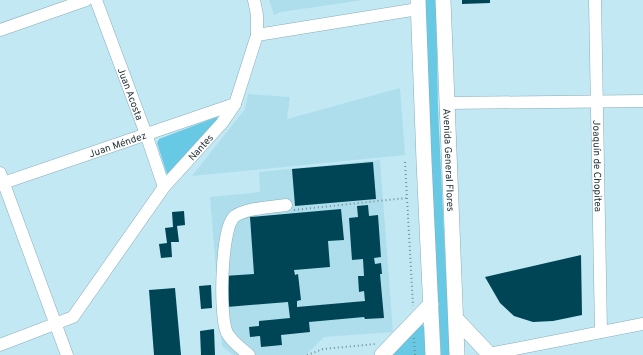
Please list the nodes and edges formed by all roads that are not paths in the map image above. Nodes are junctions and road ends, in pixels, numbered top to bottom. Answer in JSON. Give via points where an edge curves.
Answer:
{"nodes":[{"id":1,"x":86,"y":0,"type":"edge"},
{"id":2,"x":96,"y":0,"type":"edge"},
{"id":3,"x":254,"y":0,"type":"edge"},
{"id":4,"x":443,"y":0,"type":"edge"},
{"id":5,"x":595,"y":0,"type":"edge"},
{"id":6,"x":418,"y":5,"type":"edge"},
{"id":7,"x":0,"y":30,"type":"edge"},
{"id":8,"x":257,"y":35,"type":"junction"},
{"id":9,"x":643,"y":101,"type":"edge"},
{"id":10,"x":596,"y":102,"type":"junction"},
{"id":11,"x":447,"y":103,"type":"junction"},
{"id":12,"x":235,"y":104,"type":"junction"},
{"id":13,"x":146,"y":134,"type":"junction"},
{"id":14,"x":1,"y":180,"type":"edge"},
{"id":15,"x":164,"y":187,"type":"junction"},
{"id":16,"x":286,"y":205,"type":"road end"},
{"id":17,"x":431,"y":304,"type":"junction"},
{"id":18,"x":456,"y":319,"type":"junction"},
{"id":19,"x":643,"y":324,"type":"edge"},
{"id":20,"x":57,"y":325,"type":"junction"},
{"id":21,"x":601,"y":332,"type":"junction"},
{"id":22,"x":0,"y":345,"type":"edge"},
{"id":23,"x":382,"y":349,"type":"edge"},
{"id":24,"x":67,"y":355,"type":"edge"},
{"id":25,"x":249,"y":355,"type":"edge"},
{"id":26,"x":434,"y":355,"type":"edge"},
{"id":27,"x":457,"y":355,"type":"edge"},
{"id":28,"x":489,"y":355,"type":"edge"}],
"edges":[{"from":1,"to":7,"type":"street"},
{"from":2,"to":13,"type":"street","name":"Juan Acosta"},
{"from":3,"to":8,"type":"street","name":"Nantes"},
{"from":4,"to":11,"type":"main road","name":"Avenida General Flores"},
{"from":5,"to":10,"type":"street","name":"Joaquín de Chopitea"},
{"from":6,"to":8,"type":"street"},
{"from":6,"to":17,"type":"main road"},
{"from":8,"to":12,"type":"street","name":"Nantes"},
{"from":9,"to":10,"type":"street"},
{"from":10,"to":11,"type":"street"},
{"from":10,"to":21,"type":"street","name":"Joaquín de Chopitea"},
{"from":11,"to":18,"type":"main road","name":"Avenida General Flores"},
{"from":12,"to":13,"type":"street","name":"Juan Méndez"},
{"from":12,"to":15,"type":"street","name":"Nantes","via":[[222,123]]},
{"from":13,"to":14,"type":"street","name":"Juan Méndez"},
{"from":13,"to":15,"type":"street","name":"Juan Acosta"},
{"from":14,"to":20,"type":"street"},
{"from":15,"to":20,"type":"street","name":"Nantes","via":[[73,317]]},
{"from":16,"to":25,"type":"street","via":[[240,213],[234,218],[228,231],[222,273],[226,329],[230,338]]},
{"from":17,"to":23,"type":"main road"},
{"from":17,"to":26,"type":"main road"},
{"from":18,"to":27,"type":"main road","name":"Avenida General Flores"},
{"from":18,"to":28,"type":"main road"},
{"from":19,"to":21,"type":"street"},
{"from":20,"to":22,"type":"street","name":"Nantes"},
{"from":20,"to":24,"type":"street"},
{"from":21,"to":28,"type":"street"}]}
